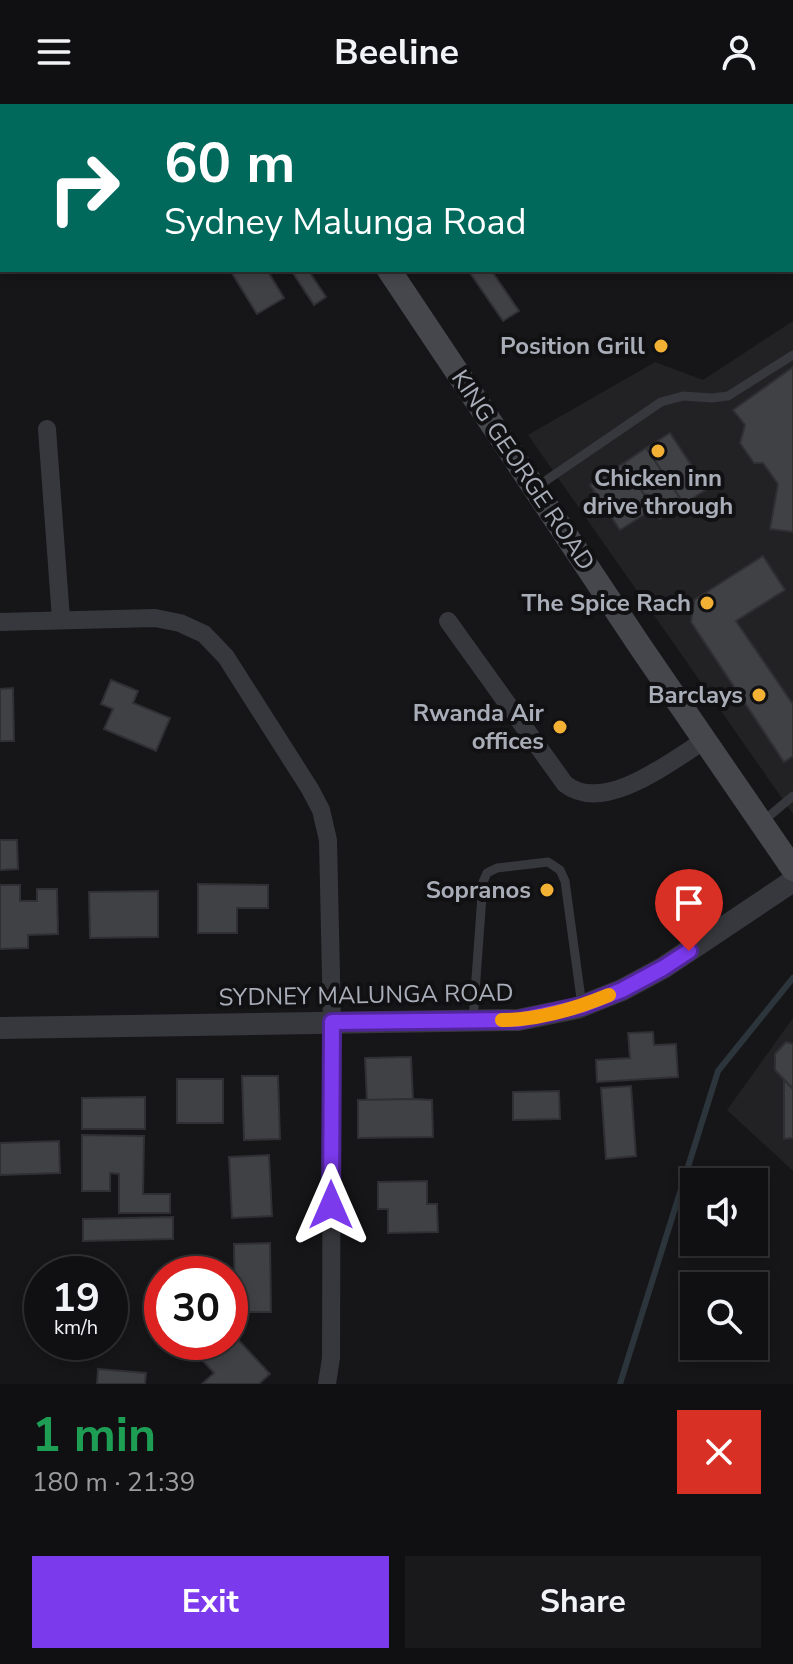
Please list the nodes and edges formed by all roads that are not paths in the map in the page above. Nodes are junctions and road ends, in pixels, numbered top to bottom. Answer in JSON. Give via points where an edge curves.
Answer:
{"nodes":[{"id":1,"x":390,"y":272,"type":"edge"},
{"id":2,"x":793,"y":355,"type":"edge"},
{"id":3,"x":47,"y":429,"type":"dead end"},
{"id":4,"x":535,"y":488,"type":"junction"},
{"id":5,"x":61,"y":619,"type":"junction"},
{"id":6,"x":448,"y":621,"type":"dead end"},
{"id":7,"x":0,"y":622,"type":"edge"},
{"id":8,"x":705,"y":740,"type":"junction"},
{"id":9,"x":793,"y":796,"type":"edge"},
{"id":10,"x":762,"y":822,"type":"junction"},
{"id":11,"x":793,"y":869,"type":"edge"},
{"id":12,"x":793,"y":881,"type":"edge"},
{"id":13,"x":582,"y":1006,"type":"junction"},
{"id":14,"x":473,"y":1020,"type":"junction"},
{"id":15,"x":332,"y":1022,"type":"junction"},
{"id":16,"x":0,"y":1028,"type":"edge"},
{"id":17,"x":327,"y":1384,"type":"edge"}],
"edges":[{"from":1,"to":4,"type":"main road","name":"KING GEORGE ROAD"},
{"from":2,"to":4,"type":"lane","via":[[728,396],[683,396],[661,402]]},
{"from":3,"to":5,"type":"street"},
{"from":4,"to":8,"type":"main road","name":"KING GEORGE ROAD"},
{"from":5,"to":7,"type":"street"},
{"from":5,"to":15,"type":"street","via":[[155,618],[180,623],[204,634],[226,657],[321,810],[328,840]]},
{"from":6,"to":8,"type":"street","via":[[573,790],[630,786]]},
{"from":8,"to":10,"type":"main road","name":"KING GEORGE ROAD"},
{"from":9,"to":10,"type":"lane"},
{"from":10,"to":11,"type":"main road","name":"KING GEORGE ROAD"},
{"from":12,"to":13,"type":"street","name":"SYDNEY MALUNGA ROAD","via":[[663,968]]},
{"from":13,"to":14,"type":"street","name":"SYDNEY MALUNGA ROAD","via":[[518,1020]]},
{"from":13,"to":14,"type":"lane","via":[[560,870],[548,862],[497,868],[483,882]]},
{"from":14,"to":15,"type":"street","name":"SYDNEY MALUNGA ROAD"},
{"from":15,"to":16,"type":"street","name":"SYDNEY MALUNGA ROAD"},
{"from":15,"to":17,"type":"street"}]}
